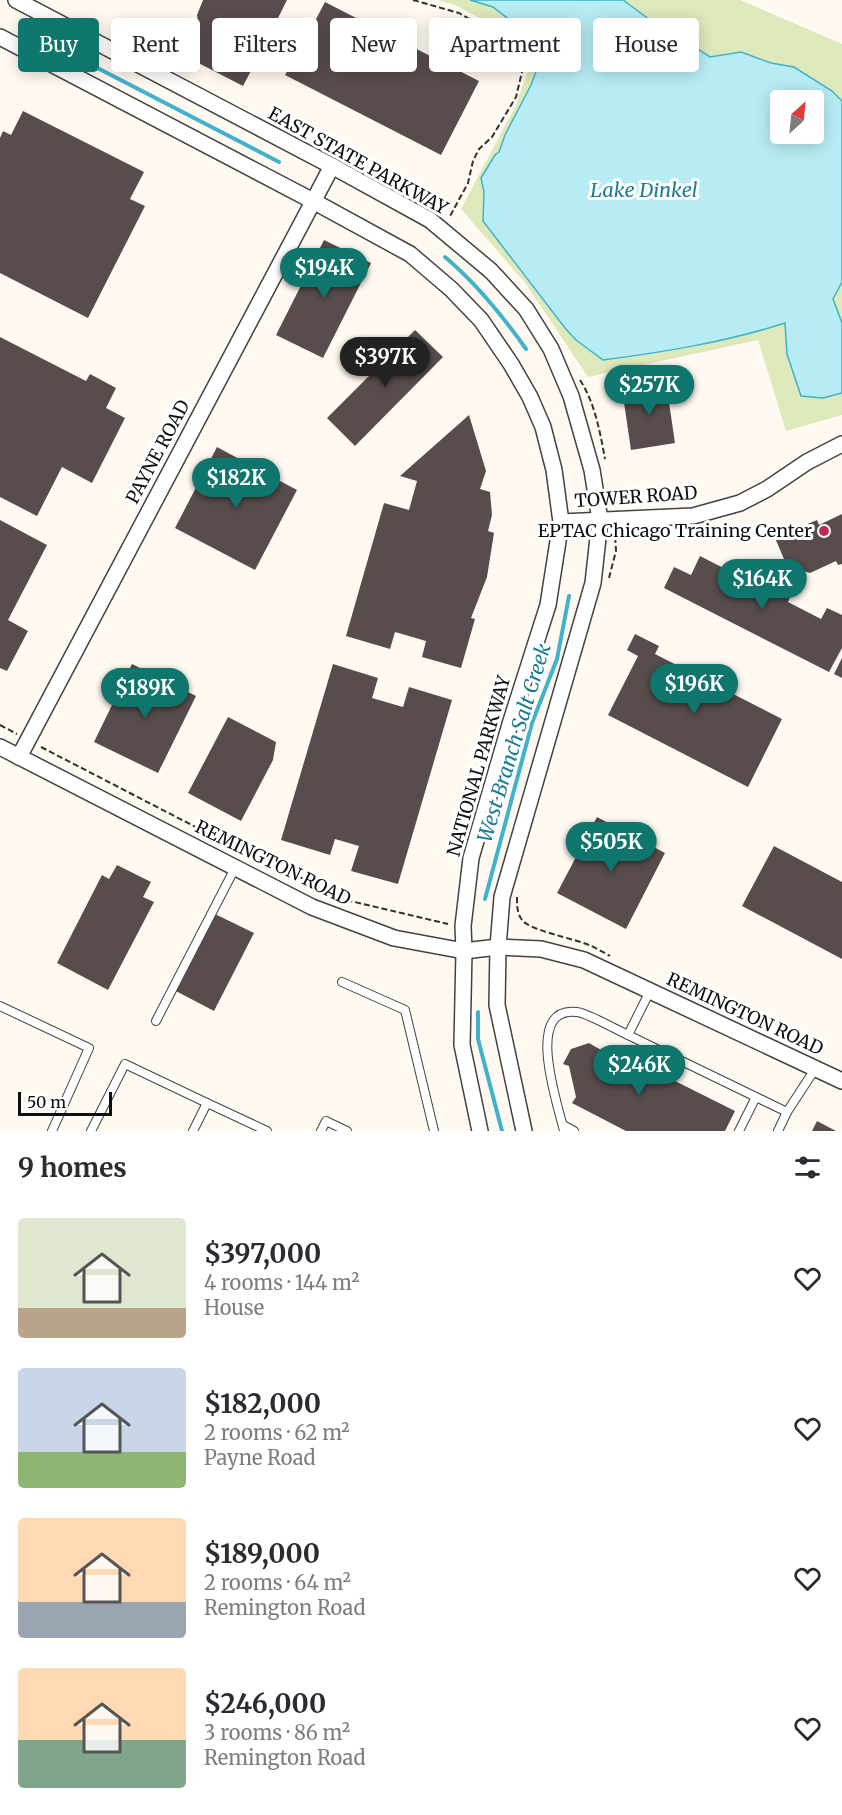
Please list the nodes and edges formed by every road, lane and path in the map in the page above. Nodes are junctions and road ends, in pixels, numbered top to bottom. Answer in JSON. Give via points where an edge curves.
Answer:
{"nodes":[{"id":1,"x":16,"y":0,"type":"edge"},
{"id":2,"x":0,"y":37,"type":"edge"},
{"id":3,"x":332,"y":166,"type":"junction"},
{"id":4,"x":313,"y":201,"type":"junction"},
{"id":5,"x":842,"y":444,"type":"edge"},
{"id":6,"x":600,"y":520,"type":"junction"},
{"id":7,"x":561,"y":522,"type":"junction"},
{"id":8,"x":0,"y":726,"type":"edge"},
{"id":9,"x":28,"y":740,"type":"junction"},
{"id":10,"x":0,"y":747,"type":"edge"},
{"id":11,"x":19,"y":757,"type":"junction"},
{"id":12,"x":235,"y":868,"type":"junction"},
{"id":13,"x":463,"y":926,"type":"junction"},
{"id":14,"x":498,"y":947,"type":"junction"},
{"id":15,"x":464,"y":951,"type":"junction"},
{"id":16,"x":342,"y":982,"type":"dead end"},
{"id":17,"x":650,"y":991,"type":"junction"},
{"id":18,"x":0,"y":1006,"type":"edge"},
{"id":19,"x":156,"y":1021,"type":"dead end"},
{"id":20,"x":628,"y":1035,"type":"junction"},
{"id":21,"x":815,"y":1069,"type":"junction"},
{"id":22,"x":842,"y":1081,"type":"edge"},
{"id":23,"x":756,"y":1097,"type":"junction"},
{"id":24,"x":207,"y":1103,"type":"junction"},
{"id":25,"x":787,"y":1112,"type":"junction"},
{"id":26,"x":563,"y":1128,"type":"edge"},
{"id":27,"x":52,"y":1131,"type":"edge"},
{"id":28,"x":91,"y":1131,"type":"edge"},
{"id":29,"x":193,"y":1131,"type":"edge"},
{"id":30,"x":267,"y":1131,"type":"edge"},
{"id":31,"x":321,"y":1131,"type":"edge"},
{"id":32,"x":347,"y":1131,"type":"edge"},
{"id":33,"x":434,"y":1131,"type":"edge"},
{"id":34,"x":480,"y":1131,"type":"edge"},
{"id":35,"x":524,"y":1131,"type":"edge"},
{"id":36,"x":574,"y":1131,"type":"edge"},
{"id":37,"x":739,"y":1131,"type":"edge"},
{"id":38,"x":778,"y":1131,"type":"edge"}],
"edges":[{"from":1,"to":3,"type":"street","name":"EAST STATE PARKWAY"},
{"from":2,"to":4,"type":"street"},
{"from":3,"to":4,"type":"street","name":"PAYNE ROAD"},
{"from":3,"to":6,"type":"street","name":"EAST STATE PARKWAY","via":[[430,220],[491,271],[526,309],[551,349],[571,396],[592,470]]},
{"from":4,"to":7,"type":"street","via":[[410,254],[481,320],[530,397],[543,427]]},
{"from":4,"to":9,"type":"street","name":"PAYNE ROAD"},
{"from":5,"to":6,"type":"street","name":"TOWER ROAD","via":[[740,503],[693,516]]},
{"from":6,"to":7,"type":"street","name":"TOWER ROAD"},
{"from":6,"to":14,"type":"street","via":[[593,583],[502,897]]},
{"from":7,"to":13,"type":"street","name":"NATIONAL PARKWAY","via":[[548,605],[471,858]]},
{"from":8,"to":9,"type":"path"},
{"from":9,"to":11,"type":"street","name":"PAYNE ROAD"},
{"from":9,"to":13,"type":"path","via":[[342,899]]},
{"from":10,"to":11,"type":"street","name":"REMINGTON ROAD"},
{"from":11,"to":12,"type":"street","name":"REMINGTON ROAD"},
{"from":12,"to":15,"type":"street","name":"REMINGTON ROAD","via":[[312,907],[394,938]]},
{"from":12,"to":19,"type":"lane"},
{"from":13,"to":15,"type":"street","name":"NATIONAL PARKWAY"},
{"from":14,"to":15,"type":"street","name":"REMINGTON ROAD"},
{"from":14,"to":17,"type":"street","name":"REMINGTON ROAD","via":[[541,949],[584,960]]},
{"from":14,"to":35,"type":"street","via":[[497,1005]]},
{"from":15,"to":34,"type":"street","name":"NATIONAL PARKWAY","via":[[462,1045]]},
{"from":16,"to":33,"type":"lane","via":[[405,1010]]},
{"from":17,"to":20,"type":"lane"},
{"from":17,"to":21,"type":"street","name":"REMINGTON ROAD"},
{"from":18,"to":27,"type":"lane","via":[[89,1048]]},
{"from":20,"to":23,"type":"lane"},
{"from":20,"to":26,"type":"lane","via":[[578,1012],[560,1014],[552,1020],[546,1052]]},
{"from":21,"to":22,"type":"street","name":"REMINGTON ROAD"},
{"from":21,"to":25,"type":"lane"},
{"from":23,"to":25,"type":"lane"},
{"from":23,"to":37,"type":"lane"},
{"from":24,"to":28,"type":"lane","via":[[125,1064]]},
{"from":24,"to":29,"type":"lane"},
{"from":24,"to":30,"type":"lane"},
{"from":25,"to":38,"type":"lane"},
{"from":26,"to":36,"type":"lane"},
{"from":31,"to":32,"type":"lane","via":[[326,1121]]}]}
